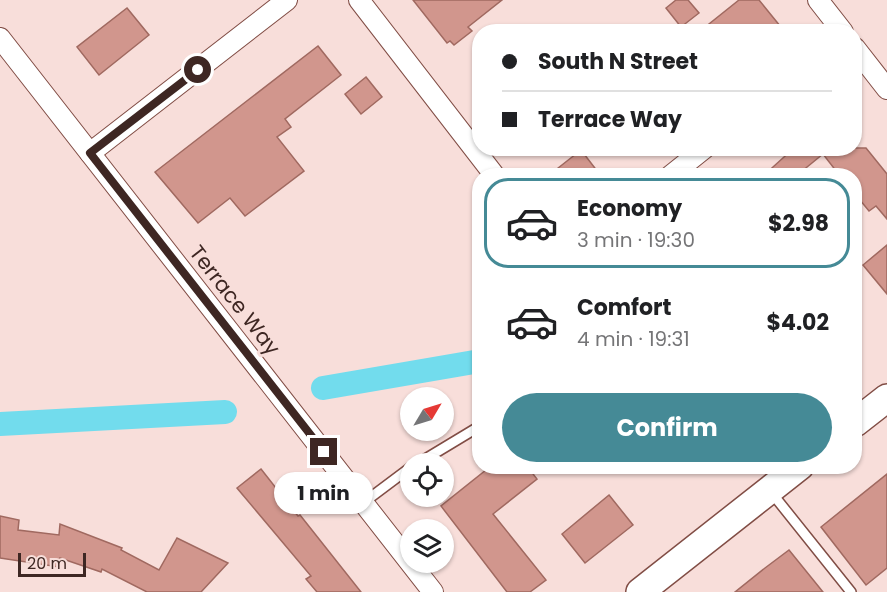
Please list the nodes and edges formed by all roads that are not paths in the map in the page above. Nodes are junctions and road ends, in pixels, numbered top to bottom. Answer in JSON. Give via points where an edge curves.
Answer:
{"nodes":[{"id":1,"x":287,"y":0,"type":"edge"},
{"id":2,"x":358,"y":0,"type":"edge"},
{"id":3,"x":818,"y":0,"type":"edge"},
{"id":4,"x":837,"y":24,"type":"edge"},
{"id":5,"x":0,"y":38,"type":"edge"},
{"id":6,"x":862,"y":57,"type":"edge"},
{"id":7,"x":887,"y":89,"type":"edge"},
{"id":8,"x":472,"y":146,"type":"edge"},
{"id":9,"x":90,"y":153,"type":"junction"},
{"id":10,"x":479,"y":156,"type":"edge"},
{"id":11,"x":695,"y":156,"type":"edge"},
{"id":12,"x":489,"y":168,"type":"edge"},
{"id":13,"x":680,"y":168,"type":"edge"},
{"id":14,"x":472,"y":431,"type":"edge"},
{"id":15,"x":435,"y":453,"type":"edge"},
{"id":16,"x":790,"y":474,"type":"edge"},
{"id":17,"x":400,"y":475,"type":"edge"},
{"id":18,"x":769,"y":490,"type":"junction"},
{"id":19,"x":363,"y":503,"type":"junction"},
{"id":20,"x":433,"y":592,"type":"edge"},
{"id":21,"x":640,"y":592,"type":"edge"},
{"id":22,"x":851,"y":592,"type":"edge"}],
"edges":[{"from":1,"to":9,"type":"street"},
{"from":2,"to":8,"type":"street"},
{"from":3,"to":4,"type":"street"},
{"from":5,"to":9,"type":"street","name":"Terrace Way"},
{"from":6,"to":7,"type":"street"},
{"from":9,"to":19,"type":"street","name":"Terrace Way"},
{"from":10,"to":12,"type":"street"},
{"from":11,"to":13,"type":"street"},
{"from":14,"to":15,"type":"lane"},
{"from":16,"to":18,"type":"street"},
{"from":17,"to":19,"type":"lane"},
{"from":18,"to":21,"type":"street"},
{"from":18,"to":22,"type":"lane"},
{"from":19,"to":20,"type":"street","name":"Terrace Way"}]}
